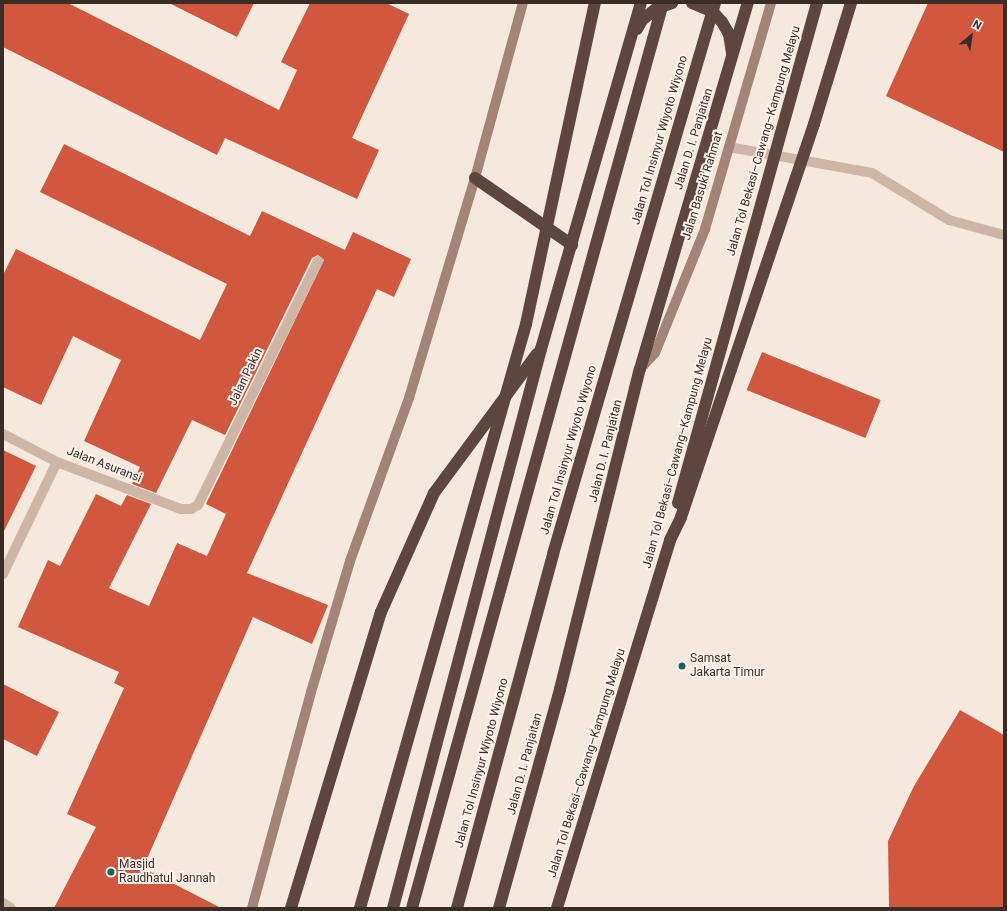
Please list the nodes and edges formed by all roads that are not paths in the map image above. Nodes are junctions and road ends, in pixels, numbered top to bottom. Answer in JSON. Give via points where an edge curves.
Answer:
{"nodes":[{"id":1,"x":523,"y":3,"type":"edge"},
{"id":2,"x":595,"y":3,"type":"edge"},
{"id":3,"x":641,"y":3,"type":"edge"},
{"id":4,"x":663,"y":3,"type":"edge"},
{"id":5,"x":672,"y":3,"type":"edge"},
{"id":6,"x":692,"y":3,"type":"edge"},
{"id":7,"x":715,"y":3,"type":"edge"},
{"id":8,"x":748,"y":3,"type":"edge"},
{"id":9,"x":771,"y":3,"type":"edge"},
{"id":10,"x":816,"y":3,"type":"edge"},
{"id":11,"x":851,"y":3,"type":"edge"},
{"id":12,"x":632,"y":37,"type":"junction"},
{"id":13,"x":731,"y":63,"type":"junction"},
{"id":14,"x":729,"y":147,"type":"junction"},
{"id":15,"x":475,"y":178,"type":"junction"},
{"id":16,"x":1004,"y":235,"type":"edge"},
{"id":17,"x":572,"y":245,"type":"junction"},
{"id":18,"x":318,"y":261,"type":"dead end"},
{"id":19,"x":541,"y":349,"type":"junction"},
{"id":20,"x":640,"y":369,"type":"junction"},
{"id":21,"x":3,"y":434,"type":"edge"},
{"id":22,"x":57,"y":462,"type":"junction"},
{"id":23,"x":198,"y":504,"type":"joint"},
{"id":24,"x":670,"y":540,"type":"junction"},
{"id":25,"x":3,"y":574,"type":"edge"},
{"id":26,"x":3,"y":903,"type":"edge"},
{"id":27,"x":11,"y":908,"type":"edge"},
{"id":28,"x":252,"y":908,"type":"edge"},
{"id":29,"x":291,"y":908,"type":"edge"},
{"id":30,"x":360,"y":908,"type":"edge"},
{"id":31,"x":393,"y":908,"type":"edge"},
{"id":32,"x":412,"y":908,"type":"edge"},
{"id":33,"x":457,"y":908,"type":"edge"},
{"id":34,"x":499,"y":908,"type":"edge"},
{"id":35,"x":557,"y":908,"type":"edge"}],
"edges":[{"from":1,"to":15,"type":"street"},
{"from":2,"to":30,"type":"highway","bridge":true,"via":[[526,324]]},
{"from":3,"to":12,"type":"highway"},
{"from":4,"to":32,"type":"highway","bridge":true},
{"from":5,"to":12,"type":"highway","via":[[657,8],[642,20]]},
{"from":6,"to":13,"type":"highway","via":[[713,12],[722,22],[731,41]]},
{"from":7,"to":33,"type":"highway","name":"Jalan Tol Insinyur Wiyoto Wiyono","bridge":true,"via":[[553,554]]},
{"from":8,"to":13,"type":"highway","name":"Jalan D. I. Panjaitan"},
{"from":9,"to":14,"type":"street","name":"Jalan Basuki Rahmat"},
{"from":10,"to":24,"type":"highway","name":"Jalan Tol Bekasi–Cawang–Kampung Melayu","bridge":true},
{"from":11,"to":24,"type":"highway","bridge":true,"via":[[814,124],[684,509]]},
{"from":12,"to":17,"type":"highway"},
{"from":13,"to":20,"type":"highway","name":"Jalan D. I. Panjaitan"},
{"from":14,"to":16,"type":"street","via":[[872,173],[949,220]]},
{"from":14,"to":20,"type":"street","name":"Jalan Basuki Rahmat","via":[[705,229],[655,354]]},
{"from":15,"to":17,"type":"highway"},
{"from":15,"to":28,"type":"street","via":[[409,398],[348,568]]},
{"from":17,"to":19,"type":"highway"},
{"from":18,"to":23,"type":"street","name":"Jalan Pakin"},
{"from":19,"to":29,"type":"highway","via":[[434,493],[381,612]]},
{"from":19,"to":31,"type":"highway"},
{"from":20,"to":34,"type":"highway","name":"Jalan D. I. Panjaitan","via":[[560,689]]},
{"from":21,"to":22,"type":"street","name":"Jalan Asuransi"},
{"from":22,"to":23,"type":"street","name":"Jalan Asuransi","via":[[181,508],[192,509]]},
{"from":22,"to":25,"type":"street"},
{"from":24,"to":35,"type":"highway","name":"Jalan Tol Bekasi–Cawang–Kampung Melayu"},
{"from":26,"to":27,"type":"street"}]}
